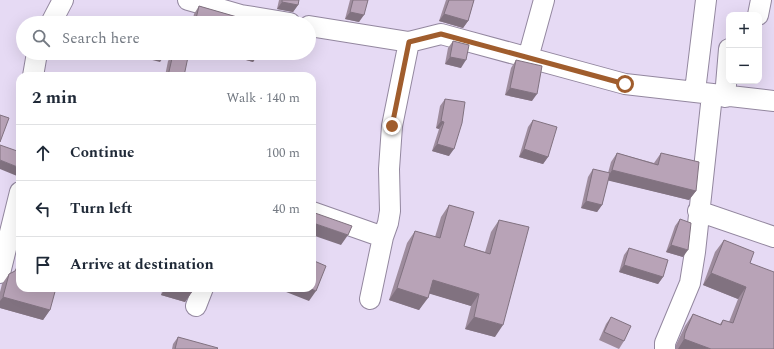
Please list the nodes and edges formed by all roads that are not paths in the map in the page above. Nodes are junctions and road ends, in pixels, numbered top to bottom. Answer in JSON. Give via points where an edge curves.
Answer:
{"nodes":[{"id":1,"x":63,"y":0,"type":"edge"},
{"id":2,"x":188,"y":0,"type":"edge"},
{"id":3,"x":544,"y":0,"type":"edge"},
{"id":4,"x":706,"y":0,"type":"edge"},
{"id":5,"x":761,"y":0,"type":"edge"},
{"id":6,"x":759,"y":12,"type":"edge"},
{"id":7,"x":55,"y":16,"type":"edge"},
{"id":8,"x":247,"y":16,"type":"edge"},
{"id":9,"x":316,"y":27,"type":"edge"},
{"id":10,"x":409,"y":42,"type":"junction"},
{"id":11,"x":726,"y":56,"type":"edge"},
{"id":12,"x":528,"y":58,"type":"junction"},
{"id":13,"x":36,"y":60,"type":"edge"},
{"id":14,"x":34,"y":72,"type":"edge"},
{"id":15,"x":710,"y":94,"type":"junction"},
{"id":16,"x":774,"y":101,"type":"edge"},
{"id":17,"x":16,"y":208,"type":"edge"},
{"id":18,"x":698,"y":211,"type":"junction"},
{"id":19,"x":316,"y":213,"type":"edge"},
{"id":20,"x":383,"y":237,"type":"junction"},
{"id":21,"x":774,"y":237,"type":"edge"},
{"id":22,"x":0,"y":273,"type":"edge"},
{"id":23,"x":370,"y":299,"type":"dead end"},
{"id":24,"x":665,"y":349,"type":"edge"}],
"edges":[{"from":1,"to":7,"type":"street"},
{"from":2,"to":8,"type":"street"},
{"from":3,"to":12,"type":"street"},
{"from":4,"to":15,"type":"street"},
{"from":5,"to":6,"type":"street"},
{"from":9,"to":10,"type":"street"},
{"from":10,"to":12,"type":"street","via":[[441,34]]},
{"from":10,"to":20,"type":"street","via":[[392,126],[390,211]]},
{"from":11,"to":15,"type":"street"},
{"from":12,"to":15,"type":"street","via":[[625,84]]},
{"from":13,"to":14,"type":"street"},
{"from":15,"to":16,"type":"street"},
{"from":15,"to":18,"type":"street"},
{"from":17,"to":22,"type":"street"},
{"from":18,"to":21,"type":"street"},
{"from":18,"to":24,"type":"street","via":[[690,283],[665,343]]},
{"from":19,"to":20,"type":"street"},
{"from":20,"to":23,"type":"street"}]}
